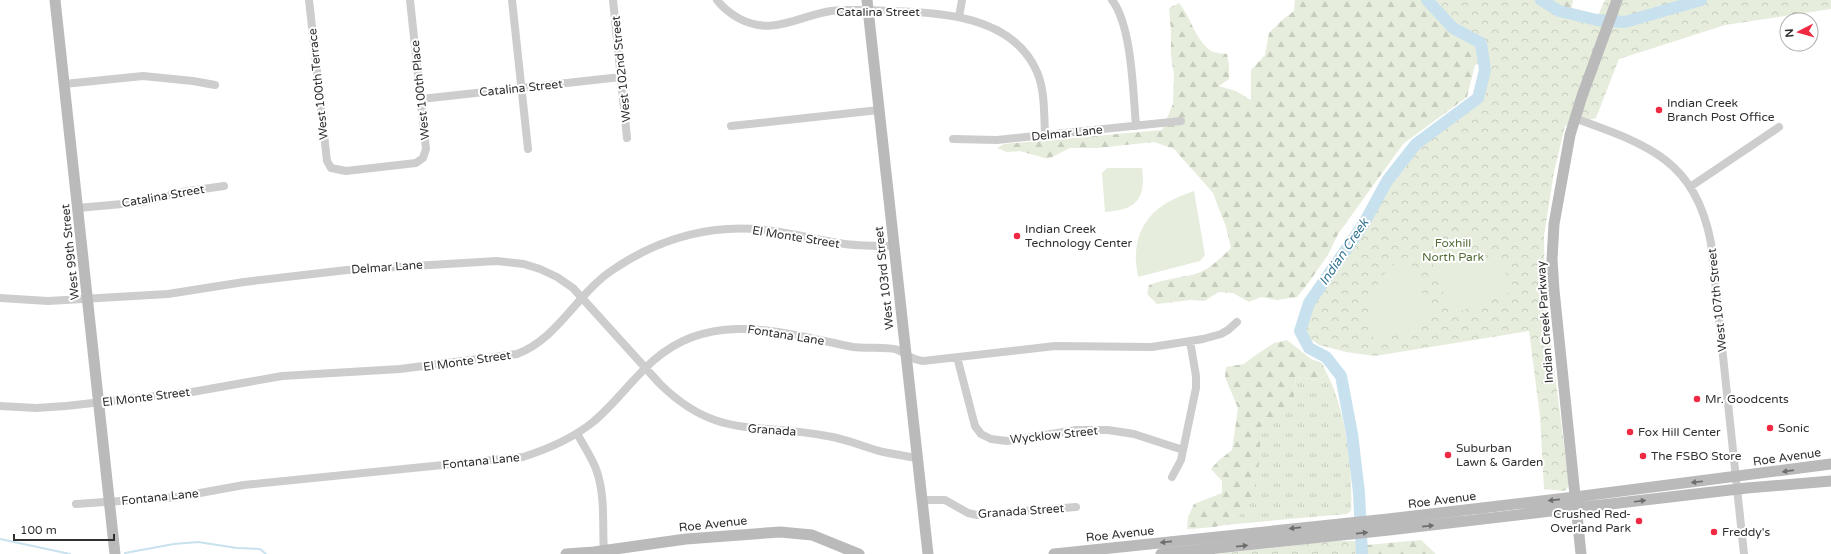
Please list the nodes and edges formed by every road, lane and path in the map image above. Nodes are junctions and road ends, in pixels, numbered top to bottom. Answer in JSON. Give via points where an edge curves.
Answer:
{"nodes":[{"id":1,"x":55,"y":0,"type":"edge"},
{"id":2,"x":309,"y":0,"type":"edge"},
{"id":3,"x":410,"y":0,"type":"edge"},
{"id":4,"x":512,"y":0,"type":"edge"},
{"id":5,"x":613,"y":0,"type":"edge"},
{"id":6,"x":717,"y":0,"type":"edge"},
{"id":7,"x":962,"y":0,"type":"edge"},
{"id":8,"x":1112,"y":0,"type":"edge"},
{"id":9,"x":1618,"y":0,"type":"edge"},
{"id":10,"x":868,"y":5,"type":"edge"},
{"id":11,"x":958,"y":17,"type":"junction"},
{"id":12,"x":621,"y":77,"type":"junction"},
{"id":13,"x":64,"y":84,"type":"junction"},
{"id":14,"x":215,"y":85,"type":"dead end"},
{"id":15,"x":521,"y":88,"type":"junction"},
{"id":16,"x":421,"y":99,"type":"junction"},
{"id":17,"x":879,"y":110,"type":"junction"},
{"id":18,"x":1574,"y":118,"type":"junction"},
{"id":19,"x":1181,"y":121,"type":"dead end"},
{"id":20,"x":731,"y":126,"type":"dead end"},
{"id":21,"x":1136,"y":126,"type":"junction"},
{"id":22,"x":1779,"y":127,"type":"dead end"},
{"id":23,"x":1045,"y":135,"type":"junction"},
{"id":24,"x":628,"y":138,"type":"dead end"},
{"id":25,"x":953,"y":139,"type":"dead end"},
{"id":26,"x":528,"y":149,"type":"dead end"},
{"id":27,"x":331,"y":168,"type":"joint"},
{"id":28,"x":224,"y":186,"type":"dead end"},
{"id":29,"x":1690,"y":187,"type":"junction"},
{"id":30,"x":78,"y":208,"type":"junction"},
{"id":31,"x":894,"y":246,"type":"junction"},
{"id":32,"x":582,"y":297,"type":"junction"},
{"id":33,"x":0,"y":298,"type":"edge"},
{"id":34,"x":88,"y":299,"type":"junction"},
{"id":35,"x":1237,"y":322,"type":"dead end"},
{"id":36,"x":1190,"y":341,"type":"junction"},
{"id":37,"x":906,"y":355,"type":"junction"},
{"id":38,"x":956,"y":357,"type":"junction"},
{"id":39,"x":646,"y":368,"type":"junction"},
{"id":40,"x":99,"y":402,"type":"junction"},
{"id":41,"x":0,"y":406,"type":"edge"},
{"id":42,"x":577,"y":433,"type":"junction"},
{"id":43,"x":1183,"y":450,"type":"junction"},
{"id":44,"x":916,"y":458,"type":"junction"},
{"id":45,"x":1831,"y":464,"type":"edge"},
{"id":46,"x":1172,"y":477,"type":"dead end"},
{"id":47,"x":1736,"y":477,"type":"junction"},
{"id":48,"x":1831,"y":481,"type":"edge"},
{"id":49,"x":1738,"y":489,"type":"junction"},
{"id":50,"x":1575,"y":498,"type":"junction"},
{"id":51,"x":921,"y":500,"type":"junction"},
{"id":52,"x":110,"y":502,"type":"junction"},
{"id":53,"x":76,"y":504,"type":"dead end"},
{"id":54,"x":1076,"y":507,"type":"dead end"},
{"id":55,"x":1576,"y":509,"type":"junction"},
{"id":56,"x":1389,"y":525,"type":"junction"},
{"id":57,"x":1194,"y":539,"type":"junction"},
{"id":58,"x":1192,"y":551,"type":"junction"},
{"id":59,"x":604,"y":552,"type":"edge"},
{"id":60,"x":115,"y":554,"type":"edge"},
{"id":61,"x":566,"y":554,"type":"edge"},
{"id":62,"x":859,"y":554,"type":"edge"},
{"id":63,"x":928,"y":554,"type":"edge"},
{"id":64,"x":1054,"y":554,"type":"edge"},
{"id":65,"x":1161,"y":554,"type":"edge"},
{"id":66,"x":1581,"y":554,"type":"edge"},
{"id":67,"x":1744,"y":554,"type":"edge"}],
"edges":[{"from":1,"to":13,"type":"main road","name":"West 99th Street"},
{"from":2,"to":27,"type":"street","name":"West 100th Terrace","via":[[325,152]]},
{"from":3,"to":16,"type":"street","name":"West 100th Place"},
{"from":4,"to":15,"type":"street"},
{"from":5,"to":12,"type":"street","name":"West 102nd Street"},
{"from":6,"to":10,"type":"street","name":"Catalina Street","via":[[733,15],[763,26],[775,26],[812,15]]},
{"from":7,"to":11,"type":"street"},
{"from":8,"to":21,"type":"street","via":[[1121,14],[1125,35]]},
{"from":9,"to":18,"type":"main road","name":"Indian Creek Parkway"},
{"from":10,"to":11,"type":"street","name":"Catalina Street"},
{"from":10,"to":17,"type":"main road","name":"West 103rd Street"},
{"from":11,"to":23,"type":"street","name":"Catalina Street","via":[[997,30],[1017,43],[1026,53],[1038,72]]},
{"from":12,"to":15,"type":"street","name":"Catalina Street"},
{"from":12,"to":24,"type":"street","name":"West 102nd Street"},
{"from":13,"to":14,"type":"street","via":[[144,76]]},
{"from":13,"to":30,"type":"main road","name":"West 99th Street"},
{"from":15,"to":16,"type":"street","name":"Catalina Street"},
{"from":15,"to":26,"type":"street"},
{"from":16,"to":27,"type":"street","name":"West 100th Place","via":[[426,149],[423,158],[416,163],[346,171]]},
{"from":17,"to":20,"type":"street"},
{"from":17,"to":31,"type":"main road","name":"West 103rd Street"},
{"from":18,"to":29,"type":"street","name":"West 107th Street","via":[[1650,149],[1679,171]]},
{"from":18,"to":50,"type":"main road","name":"Indian Creek Parkway","via":[[1558,196],[1552,259]]},
{"from":19,"to":21,"type":"street","name":"Delmar Lane"},
{"from":21,"to":23,"type":"street","name":"Delmar Lane"},
{"from":22,"to":29,"type":"street"},
{"from":23,"to":25,"type":"street","name":"Delmar Lane","via":[[998,140]]},
{"from":28,"to":30,"type":"street","name":"Catalina Street","via":[[182,192],[144,202]]},
{"from":29,"to":47,"type":"street","name":"West 107th Street","via":[[1702,207],[1711,243]]},
{"from":30,"to":34,"type":"main road","name":"West 99th Street"},
{"from":31,"to":32,"type":"street","name":"El Monte Street","via":[[846,244],[772,230],[704,232],[649,249],[600,279]]},
{"from":31,"to":37,"type":"main road","name":"West 103rd Street"},
{"from":32,"to":34,"type":"street","name":"Delmar Lane","via":[[568,284],[540,269],[497,261],[347,270],[168,294]]},
{"from":32,"to":39,"type":"street","name":"Delmar Lane"},
{"from":32,"to":40,"type":"street","name":"El Monte Street","via":[[540,342],[529,349],[508,356],[400,369],[282,376],[198,391]]},
{"from":33,"to":34,"type":"street","name":"Delmar Lane","via":[[48,301]]},
{"from":34,"to":40,"type":"main road","name":"West 99th Street"},
{"from":35,"to":36,"type":"street","via":[[1221,334]]},
{"from":36,"to":38,"type":"street","via":[[1152,347],[1056,346]]},
{"from":36,"to":43,"type":"street","via":[[1196,388]]},
{"from":37,"to":38,"type":"street","via":[[923,361]]},
{"from":37,"to":39,"type":"street","name":"Fontana Lane","via":[[898,350],[856,347],[776,331],[738,328],[720,329],[685,340],[669,349]]},
{"from":37,"to":44,"type":"main road","name":"West 103rd Street"},
{"from":38,"to":43,"type":"street","name":"Wycklow Street","via":[[975,426],[991,439],[1007,441],[1076,430],[1108,430],[1134,434]]},
{"from":39,"to":42,"type":"street","name":"Fontana Lane","via":[[593,422]]},
{"from":39,"to":44,"type":"street","name":"Granada","via":[[672,397],[691,410],[715,421],[744,428],[828,436]]},
{"from":40,"to":41,"type":"street","name":"El Monte Street","via":[[36,408]]},
{"from":40,"to":52,"type":"main road","name":"West 99th Street"},
{"from":42,"to":52,"type":"street","name":"Fontana Lane","via":[[544,450],[507,460],[352,473],[244,485],[178,497]]},
{"from":42,"to":59,"type":"street","via":[[592,459],[600,482]]},
{"from":43,"to":46,"type":"street"},
{"from":44,"to":51,"type":"main road","name":"West 103rd Street"},
{"from":45,"to":47,"type":"main road","name":"Roe Avenue","one_way":true},
{"from":47,"to":49,"type":"street","name":"West 107th Street"},
{"from":47,"to":50,"type":"main road","name":"Roe Avenue","one_way":true},
{"from":48,"to":49,"type":"main road","name":"Roe Avenue"},
{"from":55,"to":49,"type":"main road","name":"Roe Avenue","one_way":true},
{"from":49,"to":67,"type":"street","name":"West 107th Street"},
{"from":50,"to":55,"type":"main road","name":"Indian Creek Parkway"},
{"from":50,"to":56,"type":"main road","name":"Roe Avenue","one_way":true},
{"from":51,"to":54,"type":"street","name":"Granada Street","via":[[945,500],[963,511],[977,515]]},
{"from":51,"to":63,"type":"main road","name":"West 103rd Street"},
{"from":52,"to":53,"type":"street"},
{"from":52,"to":60,"type":"main road","name":"West 99th Street"},
{"from":56,"to":55,"type":"main road","name":"Roe Avenue","one_way":true},
{"from":55,"to":66,"type":"main road","name":"Indian Creek Parkway"},
{"from":56,"to":57,"type":"main road","name":"Roe Avenue","one_way":true,"via":[[1334,524]]},
{"from":58,"to":56,"type":"main road","name":"Roe Avenue","one_way":true,"via":[[1335,536]]},
{"from":57,"to":58,"type":"main road"},
{"from":57,"to":64,"type":"main road","name":"Roe Avenue","one_way":true},
{"from":58,"to":65,"type":"main road","name":"Roe Avenue"},
{"from":59,"to":61,"type":"main road","name":"Roe Avenue"},
{"from":59,"to":62,"type":"main road","name":"Roe Avenue","via":[[686,539],[780,532],[812,535]]}]}
